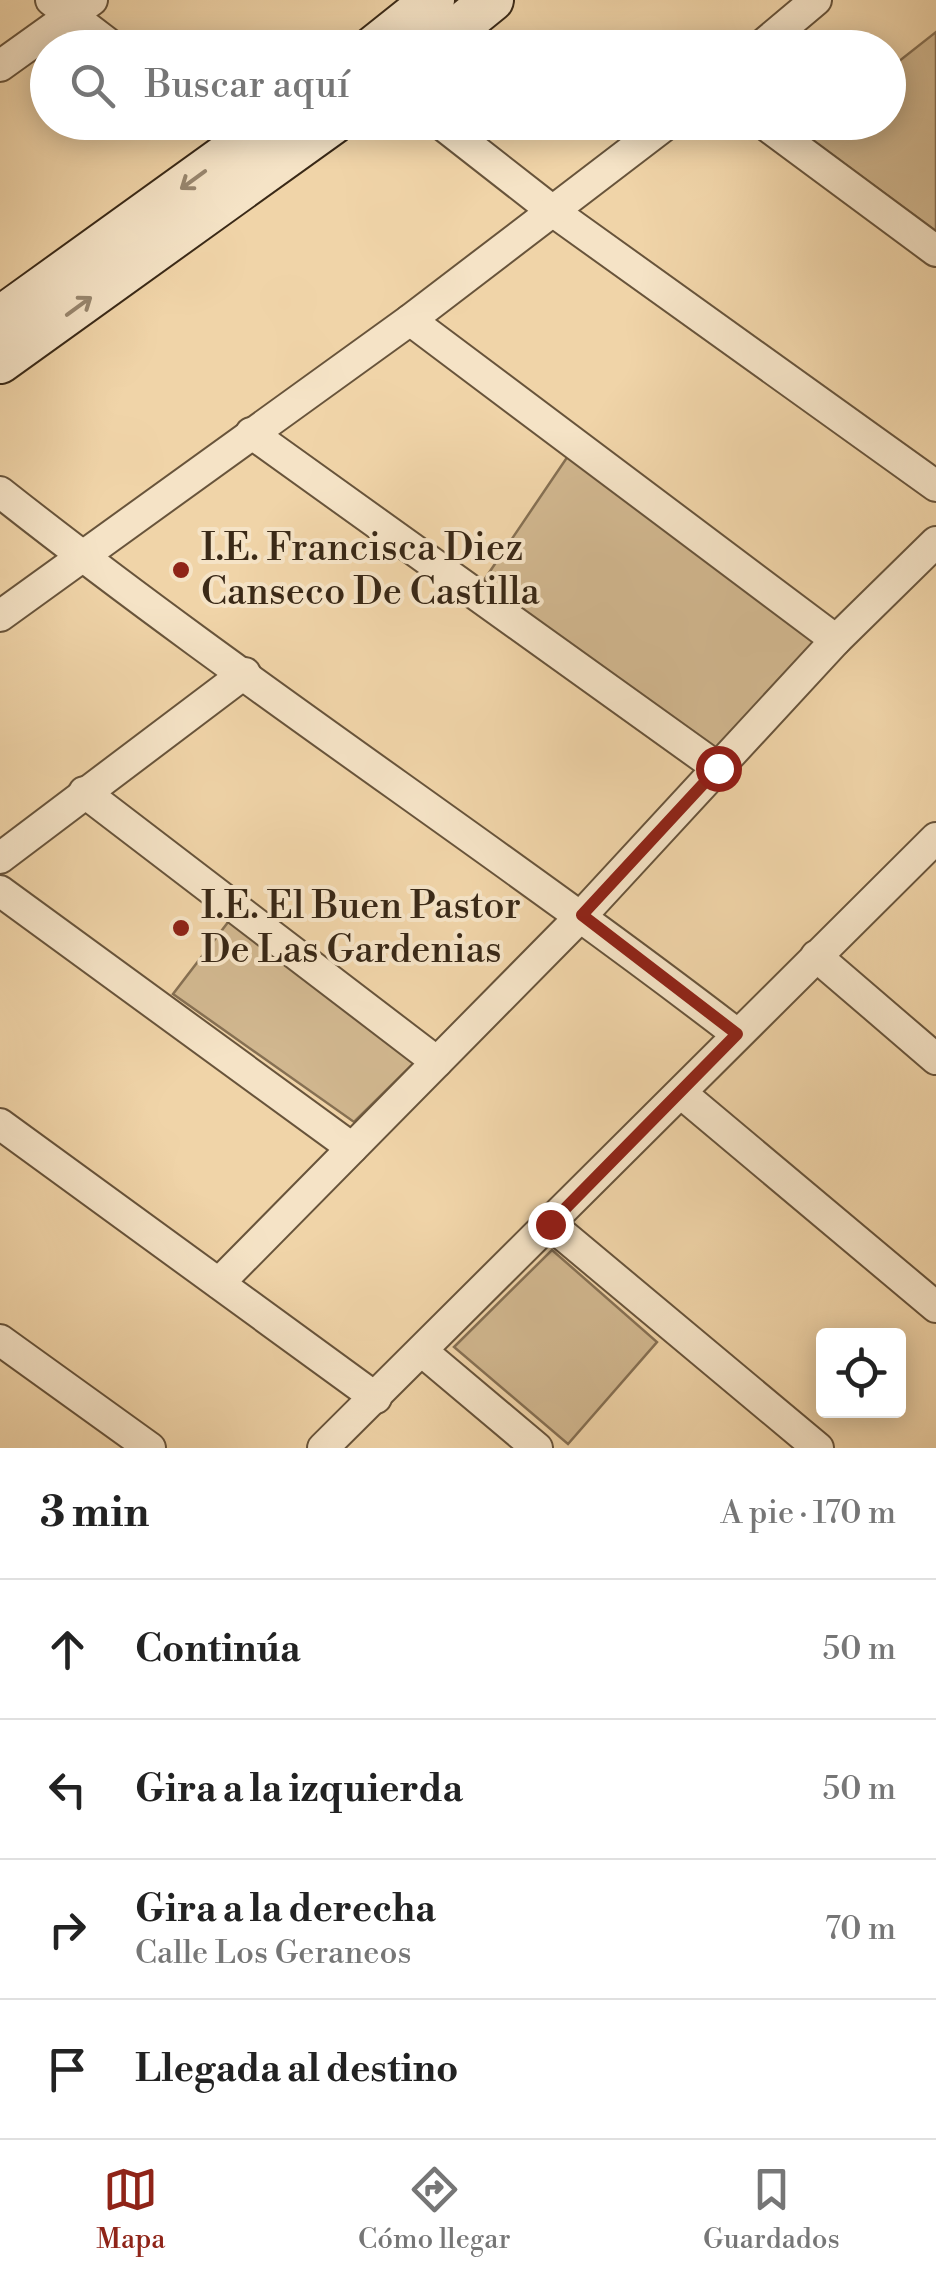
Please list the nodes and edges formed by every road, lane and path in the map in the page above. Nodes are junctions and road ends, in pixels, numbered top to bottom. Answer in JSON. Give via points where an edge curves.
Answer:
{"nodes":[{"id":1,"x":433,"y":0,"type":"edge"},
{"id":2,"x":492,"y":0,"type":"edge"},
{"id":3,"x":816,"y":0,"type":"edge"},
{"id":4,"x":72,"y":5,"type":"edge"},
{"id":5,"x":42,"y":30,"type":"edge"},
{"id":6,"x":96,"y":30,"type":"edge"},
{"id":7,"x":396,"y":30,"type":"edge"},
{"id":8,"x":455,"y":30,"type":"edge"},
{"id":9,"x":780,"y":30,"type":"edge"},
{"id":10,"x":30,"y":41,"type":"edge"},
{"id":11,"x":0,"y":66,"type":"edge"},
{"id":12,"x":229,"y":140,"type":"edge"},
{"id":13,"x":309,"y":140,"type":"edge"},
{"id":14,"x":463,"y":140,"type":"edge"},
{"id":15,"x":645,"y":140,"type":"edge"},
{"id":16,"x":786,"y":140,"type":"edge"},
{"id":17,"x":554,"y":212,"type":"junction"},
{"id":18,"x":936,"y":251,"type":"edge"},
{"id":19,"x":0,"y":318,"type":"edge"},
{"id":20,"x":410,"y":320,"type":"junction"},
{"id":21,"x":0,"y":362,"type":"edge"},
{"id":22,"x":252,"y":434,"type":"junction"},
{"id":23,"x":936,"y":486,"type":"edge"},
{"id":24,"x":0,"y":492,"type":"edge"},
{"id":25,"x":936,"y":542,"type":"edge"},
{"id":26,"x":81,"y":556,"type":"junction"},
{"id":27,"x":0,"y":616,"type":"edge"},
{"id":28,"x":836,"y":640,"type":"junction"},
{"id":29,"x":244,"y":672,"type":"junction"},
{"id":30,"x":718,"y":768,"type":"junction"},
{"id":31,"x":84,"y":792,"type":"junction"},
{"id":32,"x":936,"y":838,"type":"edge"},
{"id":33,"x":0,"y":858,"type":"edge"},
{"id":34,"x":0,"y":891,"type":"edge"},
{"id":35,"x":582,"y":915,"type":"junction"},
{"id":36,"x":816,"y":956,"type":"junction"},
{"id":37,"x":737,"y":1034,"type":"junction"},
{"id":38,"x":936,"y":1059,"type":"edge"},
{"id":39,"x":437,"y":1062,"type":"junction"},
{"id":40,"x":681,"y":1093,"type":"junction"},
{"id":41,"x":0,"y":1124,"type":"edge"},
{"id":42,"x":352,"y":1148,"type":"junction"},
{"id":43,"x":550,"y":1224,"type":"junction"},
{"id":44,"x":218,"y":1282,"type":"junction"},
{"id":45,"x":936,"y":1307,"type":"edge"},
{"id":46,"x":0,"y":1340,"type":"edge"},
{"id":47,"x":423,"y":1352,"type":"junction"},
{"id":48,"x":376,"y":1398,"type":"junction"},
{"id":49,"x":150,"y":1448,"type":"edge"},
{"id":50,"x":323,"y":1448,"type":"edge"},
{"id":51,"x":537,"y":1448,"type":"edge"},
{"id":52,"x":818,"y":1448,"type":"edge"}],
"edges":[{"from":1,"to":7,"type":"main road"},
{"from":2,"to":8,"type":"main road"},
{"from":3,"to":9,"type":"street"},
{"from":4,"to":5,"type":"street"},
{"from":4,"to":6,"type":"street"},
{"from":10,"to":11,"type":"street"},
{"from":12,"to":19,"type":"main road","one_way":true},
{"from":21,"to":13,"type":"main road","one_way":true},
{"from":14,"to":17,"type":"street"},
{"from":15,"to":17,"type":"street"},
{"from":16,"to":18,"type":"street"},
{"from":17,"to":20,"type":"street"},
{"from":17,"to":23,"type":"street"},
{"from":20,"to":22,"type":"street"},
{"from":20,"to":28,"type":"street"},
{"from":22,"to":26,"type":"street"},
{"from":22,"to":30,"type":"street"},
{"from":24,"to":26,"type":"street"},
{"from":25,"to":28,"type":"street"},
{"from":26,"to":27,"type":"street"},
{"from":26,"to":29,"type":"street"},
{"from":28,"to":30,"type":"street"},
{"from":29,"to":31,"type":"street"},
{"from":29,"to":35,"type":"street"},
{"from":30,"to":35,"type":"street"},
{"from":31,"to":33,"type":"street"},
{"from":31,"to":39,"type":"street"},
{"from":32,"to":36,"type":"street"},
{"from":34,"to":42,"type":"street"},
{"from":35,"to":37,"type":"street"},
{"from":35,"to":39,"type":"street"},
{"from":36,"to":37,"type":"street"},
{"from":36,"to":38,"type":"street"},
{"from":37,"to":40,"type":"street"},
{"from":39,"to":42,"type":"street"},
{"from":40,"to":43,"type":"street"},
{"from":40,"to":45,"type":"street"},
{"from":41,"to":44,"type":"street"},
{"from":42,"to":44,"type":"street"},
{"from":43,"to":47,"type":"street"},
{"from":43,"to":52,"type":"street"},
{"from":44,"to":48,"type":"street"},
{"from":46,"to":49,"type":"street"},
{"from":47,"to":48,"type":"street"},
{"from":47,"to":51,"type":"street"},
{"from":48,"to":50,"type":"street"}]}
